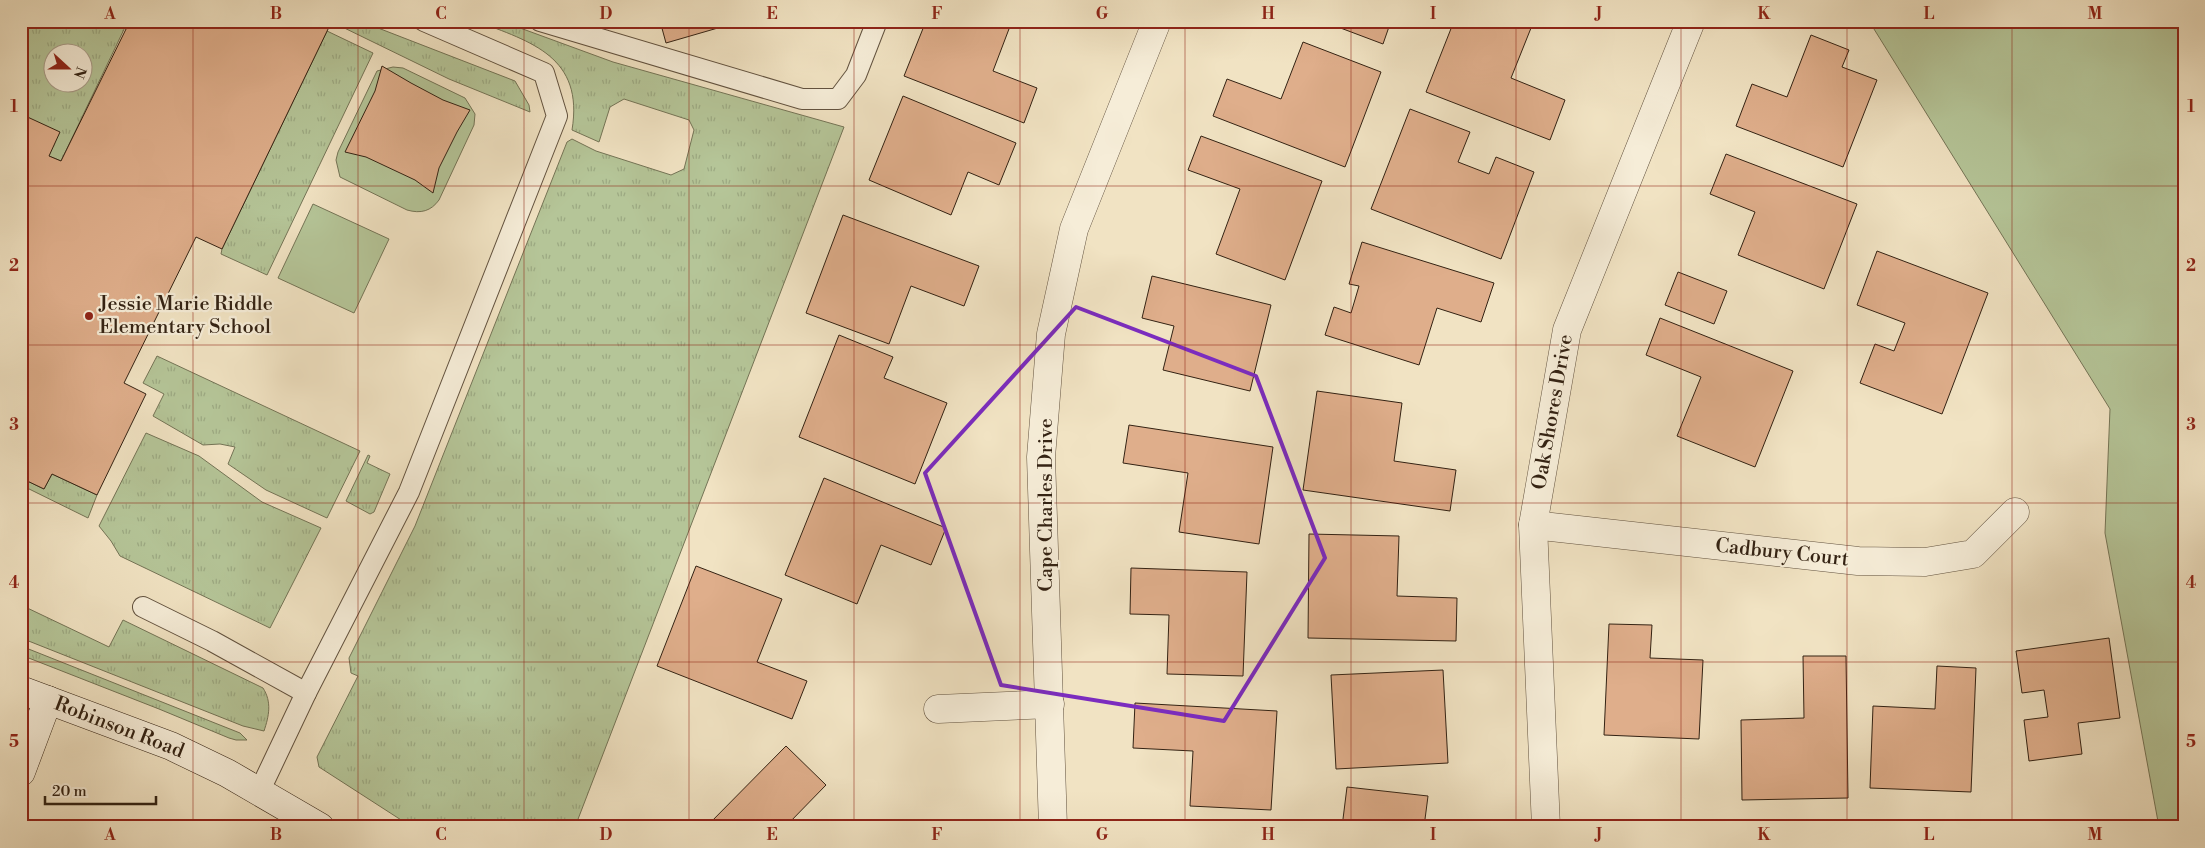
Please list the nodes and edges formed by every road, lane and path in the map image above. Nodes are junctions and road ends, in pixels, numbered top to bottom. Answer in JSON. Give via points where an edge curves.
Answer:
{"nodes":[{"id":1,"x":424,"y":21,"type":"edge"},
{"id":2,"x":540,"y":21,"type":"edge"},
{"id":3,"x":878,"y":21,"type":"edge"},
{"id":4,"x":1157,"y":21,"type":"edge"},
{"id":5,"x":1691,"y":21,"type":"edge"},
{"id":6,"x":2015,"y":512,"type":"dead end"},
{"id":7,"x":1533,"y":525,"type":"junction"},
{"id":8,"x":143,"y":607,"type":"dead end"},
{"id":9,"x":21,"y":690,"type":"edge"},
{"id":10,"x":306,"y":693,"type":"junction"},
{"id":11,"x":48,"y":700,"type":"junction"},
{"id":12,"x":1050,"y":704,"type":"junction"},
{"id":13,"x":938,"y":709,"type":"dead end"},
{"id":14,"x":21,"y":772,"type":"edge"},
{"id":15,"x":260,"y":790,"type":"junction"},
{"id":16,"x":320,"y":827,"type":"edge"},
{"id":17,"x":1053,"y":827,"type":"edge"},
{"id":18,"x":1546,"y":827,"type":"edge"}],
"edges":[{"from":1,"to":10,"type":"lane","via":[[544,73],[557,116],[409,492]]},
{"from":2,"to":3,"type":"lane","via":[[802,99],[838,98],[856,75]]},
{"from":4,"to":12,"type":"street","name":"Cape Charles Drive","via":[[1074,229],[1051,334],[1041,457]]},
{"from":5,"to":7,"type":"street","name":"Oak Shores Drive","via":[[1567,330]]},
{"from":6,"to":7,"type":"street","name":"Cadbury Court","via":[[1973,554],[1925,562],[1858,561]]},
{"from":7,"to":18,"type":"street","name":"Oak Shores Drive"},
{"from":8,"to":10,"type":"lane"},
{"from":9,"to":11,"type":"street","name":"Robinson Road"},
{"from":10,"to":15,"type":"lane"},
{"from":11,"to":14,"type":"street"},
{"from":11,"to":15,"type":"street","name":"Robinson Road","via":[[171,746]]},
{"from":12,"to":13,"type":"street"},
{"from":12,"to":17,"type":"street","name":"Cape Charles Drive"},
{"from":15,"to":16,"type":"street","name":"Robinson Road"}]}
